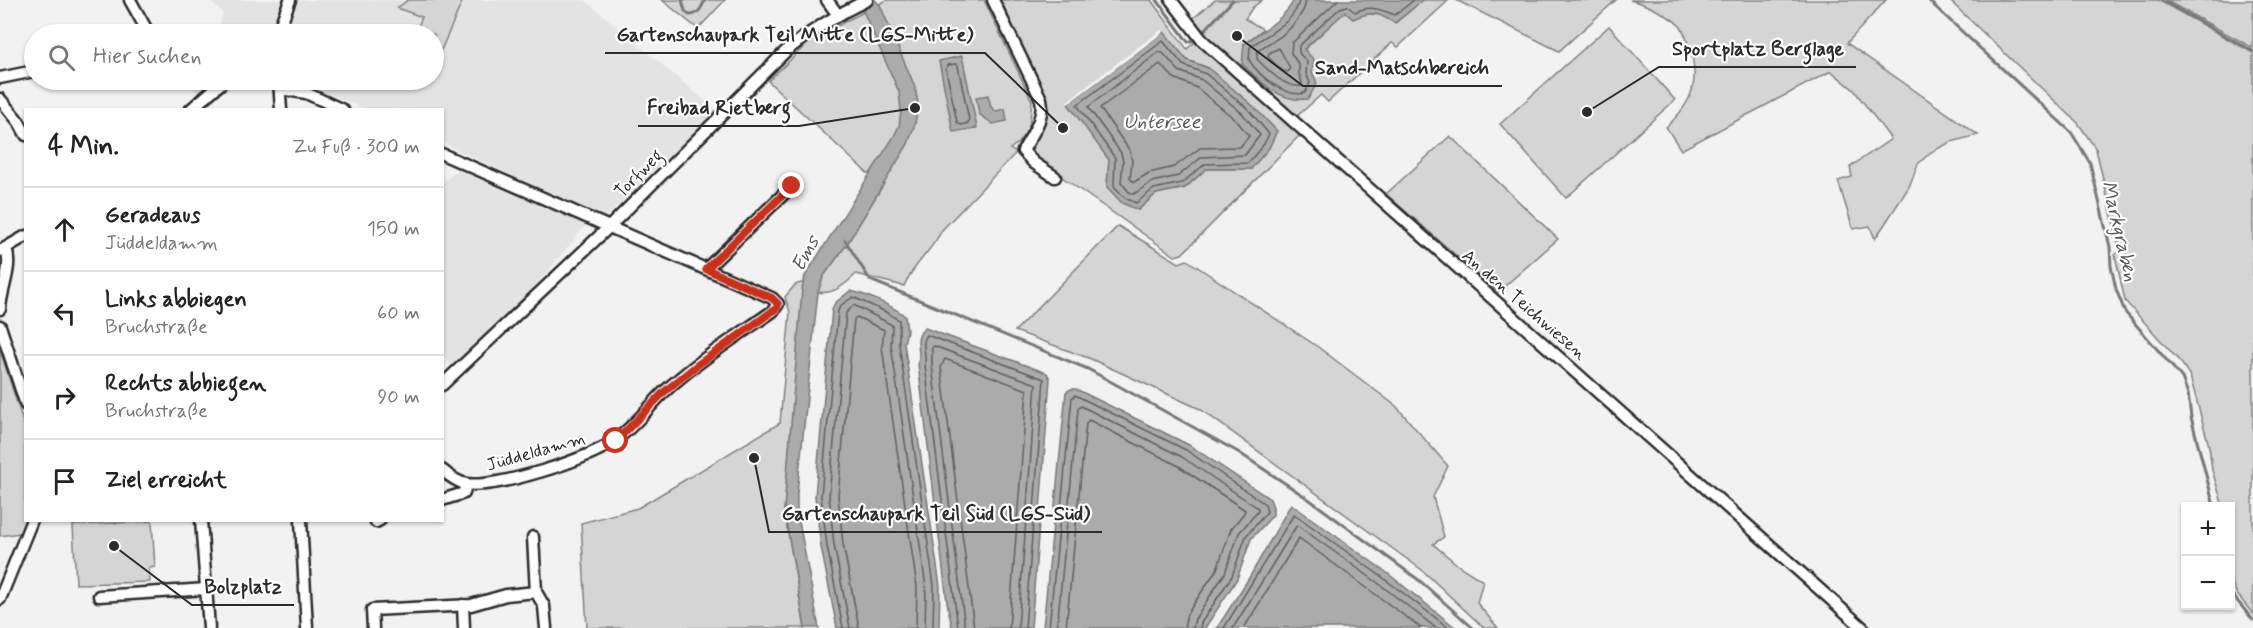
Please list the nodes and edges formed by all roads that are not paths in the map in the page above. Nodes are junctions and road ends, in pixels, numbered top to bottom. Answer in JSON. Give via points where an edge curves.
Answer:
{"nodes":[{"id":1,"x":130,"y":0,"type":"edge"},
{"id":2,"x":290,"y":0,"type":"edge"},
{"id":3,"x":867,"y":0,"type":"edge"},
{"id":4,"x":993,"y":0,"type":"edge"},
{"id":5,"x":1171,"y":0,"type":"edge"},
{"id":6,"x":833,"y":8,"type":"edge"},
{"id":7,"x":143,"y":24,"type":"edge"},
{"id":8,"x":281,"y":24,"type":"edge"},
{"id":9,"x":24,"y":73,"type":"edge"},
{"id":10,"x":0,"y":78,"type":"edge"},
{"id":11,"x":213,"y":90,"type":"edge"},
{"id":12,"x":280,"y":90,"type":"edge"},
{"id":13,"x":297,"y":90,"type":"edge"},
{"id":14,"x":0,"y":99,"type":"edge"},
{"id":15,"x":192,"y":108,"type":"edge"},
{"id":16,"x":281,"y":108,"type":"edge"},
{"id":17,"x":339,"y":108,"type":"edge"},
{"id":18,"x":24,"y":132,"type":"edge"},
{"id":19,"x":444,"y":155,"type":"edge"},
{"id":20,"x":1055,"y":177,"type":"dead end"},
{"id":21,"x":792,"y":186,"type":"dead end"},
{"id":22,"x":609,"y":227,"type":"junction"},
{"id":23,"x":24,"y":237,"type":"edge"},
{"id":24,"x":3,"y":250,"type":"edge"},
{"id":25,"x":706,"y":269,"type":"junction"},
{"id":26,"x":0,"y":309,"type":"edge"},
{"id":27,"x":0,"y":326,"type":"edge"},
{"id":28,"x":22,"y":382,"type":"edge"},
{"id":29,"x":444,"y":383,"type":"edge"},
{"id":30,"x":444,"y":472,"type":"edge"},
{"id":31,"x":466,"y":484,"type":"junction"},
{"id":32,"x":444,"y":499,"type":"edge"},
{"id":33,"x":31,"y":522,"type":"edge"},
{"id":34,"x":201,"y":522,"type":"edge"},
{"id":35,"x":301,"y":522,"type":"edge"},
{"id":36,"x":533,"y":537,"type":"dead end"},
{"id":37,"x":207,"y":589,"type":"junction"},
{"id":38,"x":536,"y":592,"type":"junction"},
{"id":39,"x":99,"y":596,"type":"dead end"},
{"id":40,"x":0,"y":599,"type":"edge"},
{"id":41,"x":463,"y":605,"type":"junction"},
{"id":42,"x":209,"y":628,"type":"edge"},
{"id":43,"x":307,"y":628,"type":"edge"},
{"id":44,"x":373,"y":628,"type":"edge"},
{"id":45,"x":464,"y":628,"type":"edge"},
{"id":46,"x":546,"y":628,"type":"edge"},
{"id":47,"x":1863,"y":628,"type":"edge"}],
"edges":[{"from":1,"to":7,"type":"street"},
{"from":2,"to":8,"type":"street"},
{"from":3,"to":6,"type":"street","name":"Torfweg","via":[[849,9]]},
{"from":4,"to":20,"type":"street","via":[[1043,107],[1023,151]]},
{"from":5,"to":47,"type":"street","name":"An den Teichwiesen","via":[[1202,40],[1306,135]]},
{"from":6,"to":22,"type":"street","name":"Torfweg"},
{"from":9,"to":10,"type":"street"},
{"from":11,"to":15,"type":"street"},
{"from":12,"to":16,"type":"street"},
{"from":13,"to":17,"type":"street"},
{"from":14,"to":18,"type":"street"},
{"from":19,"to":22,"type":"street"},
{"from":21,"to":25,"type":"street"},
{"from":22,"to":25,"type":"street"},
{"from":22,"to":29,"type":"street","name":"Torfweg"},
{"from":23,"to":24,"type":"street"},
{"from":24,"to":26,"type":"street","via":[[10,260]]},
{"from":25,"to":31,"type":"street","name":"Jüddeldamm","via":[[778,304],[664,392],[623,434],[598,452],[529,474]]},
{"from":27,"to":28,"type":"street"},
{"from":30,"to":31,"type":"street","name":"Jüddeldamm"},
{"from":31,"to":32,"type":"street","name":"Jüddeldamm","via":[[464,493]]},
{"from":33,"to":40,"type":"street"},
{"from":34,"to":37,"type":"street"},
{"from":35,"to":43,"type":"street"},
{"from":36,"to":38,"type":"street"},
{"from":37,"to":39,"type":"street"},
{"from":37,"to":42,"type":"street"},
{"from":38,"to":41,"type":"street","via":[[506,594]]},
{"from":38,"to":46,"type":"street","via":[[544,606]]},
{"from":41,"to":44,"type":"street","via":[[372,610]]},
{"from":41,"to":45,"type":"street"}]}
